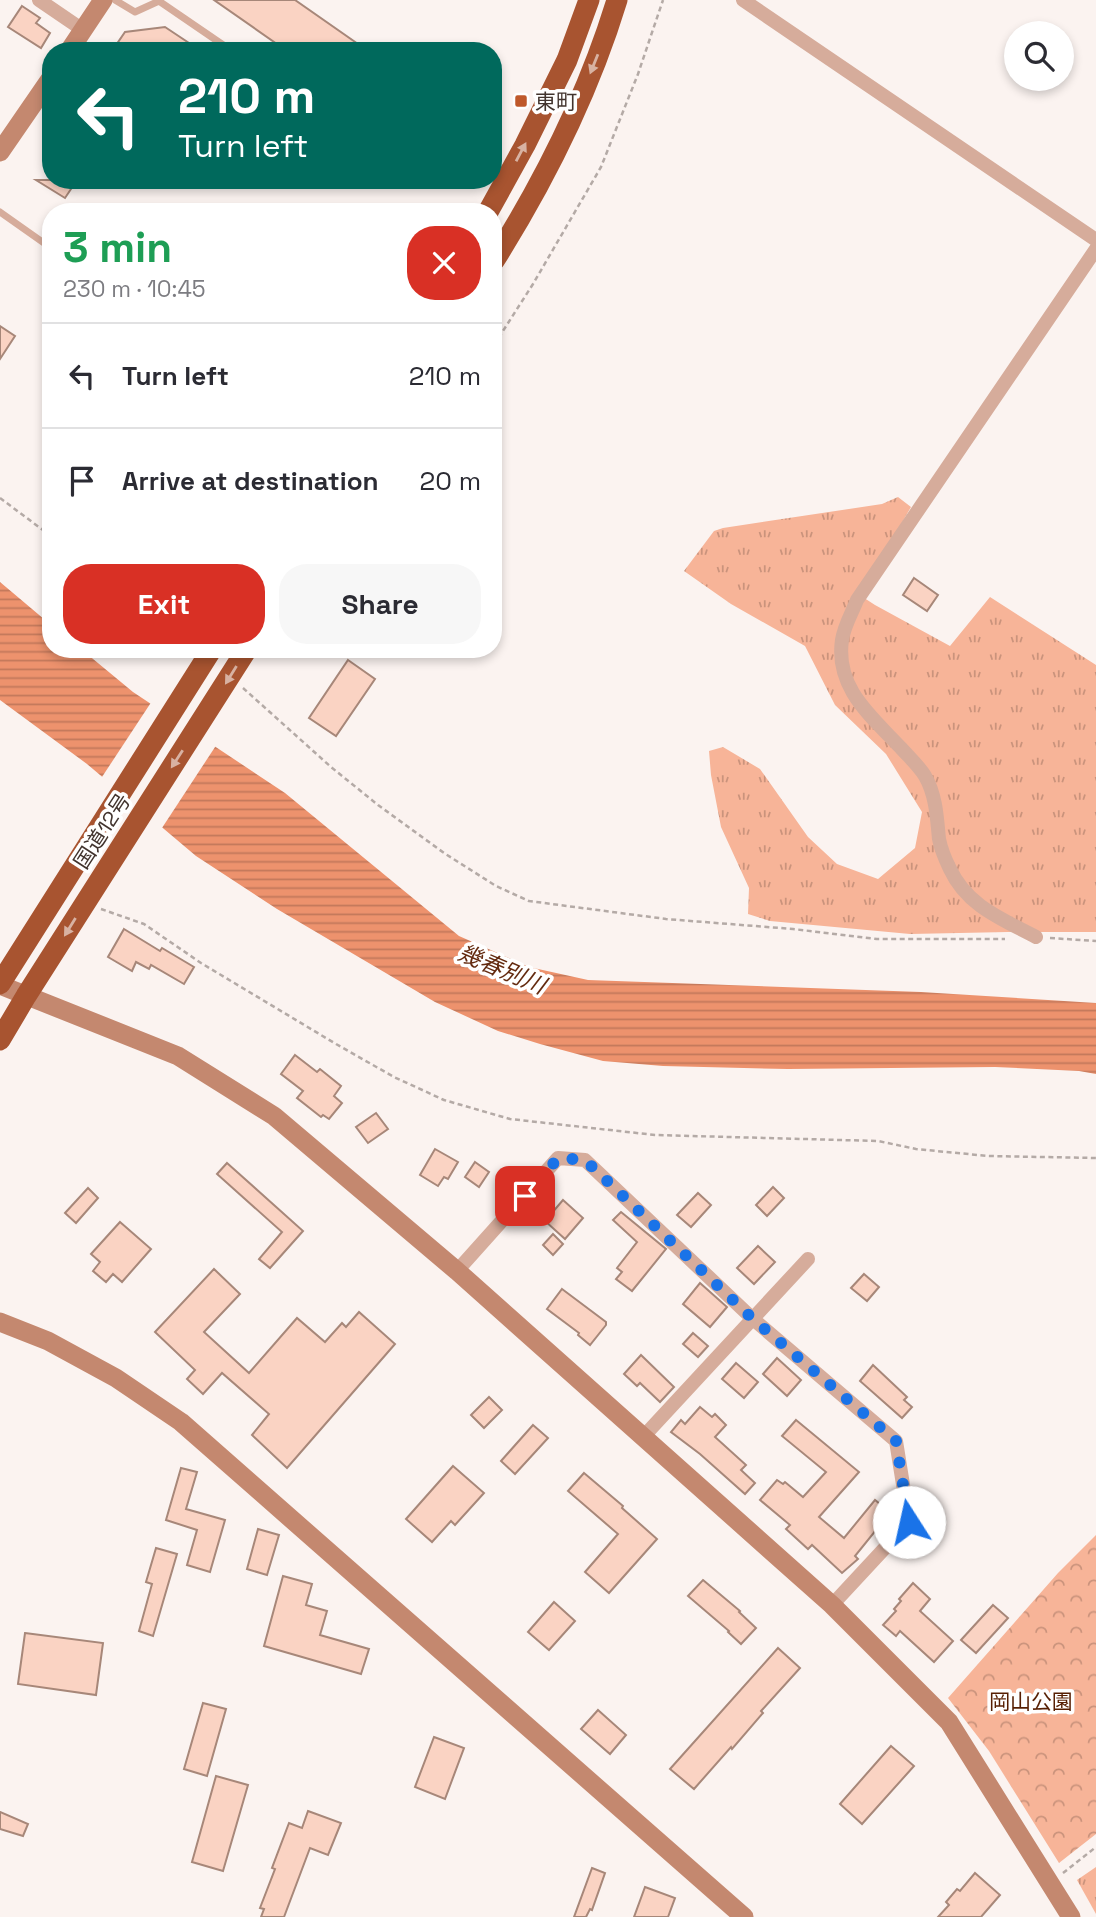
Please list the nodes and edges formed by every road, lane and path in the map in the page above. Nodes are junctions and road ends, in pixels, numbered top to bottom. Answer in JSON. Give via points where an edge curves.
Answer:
{"nodes":[{"id":1,"x":38,"y":0,"type":"edge"},
{"id":2,"x":103,"y":0,"type":"edge"},
{"id":3,"x":115,"y":0,"type":"edge"},
{"id":4,"x":589,"y":0,"type":"edge"},
{"id":5,"x":617,"y":0,"type":"edge"},
{"id":6,"x":663,"y":0,"type":"edge"},
{"id":7,"x":743,"y":0,"type":"edge"},
{"id":8,"x":83,"y":30,"type":"junction"},
{"id":9,"x":75,"y":42,"type":"edge"},
{"id":10,"x":219,"y":42,"type":"edge"},
{"id":11,"x":42,"y":91,"type":"edge"},
{"id":12,"x":0,"y":152,"type":"edge"},
{"id":13,"x":502,"y":187,"type":"edge"},
{"id":14,"x":0,"y":212,"type":"edge"},
{"id":15,"x":1096,"y":240,"type":"edge"},
{"id":16,"x":42,"y":242,"type":"edge"},
{"id":17,"x":502,"y":248,"type":"edge"},
{"id":18,"x":1096,"y":249,"type":"edge"},
{"id":19,"x":502,"y":332,"type":"edge"},
{"id":20,"x":0,"y":498,"type":"edge"},
{"id":21,"x":42,"y":529,"type":"edge"},
{"id":22,"x":206,"y":658,"type":"edge"},
{"id":23,"x":241,"y":658,"type":"edge"},
{"id":24,"x":229,"y":677,"type":"junction"},
{"id":25,"x":86,"y":902,"type":"junction"},
{"id":26,"x":1036,"y":937,"type":"junction"},
{"id":27,"x":1096,"y":941,"type":"edge"},
{"id":28,"x":0,"y":984,"type":"edge"},
{"id":29,"x":26,"y":996,"type":"junction"},
{"id":30,"x":0,"y":1040,"type":"edge"},
{"id":31,"x":1096,"y":1158,"type":"edge"},
{"id":32,"x":808,"y":1259,"type":"dead end"},
{"id":33,"x":457,"y":1271,"type":"junction"},
{"id":34,"x":753,"y":1319,"type":"junction"},
{"id":35,"x":0,"y":1322,"type":"edge"},
{"id":36,"x":643,"y":1436,"type":"junction"},
{"id":37,"x":832,"y":1605,"type":"junction"},
{"id":38,"x":1096,"y":1847,"type":"edge"},
{"id":39,"x":1051,"y":1883,"type":"junction"},
{"id":40,"x":744,"y":1917,"type":"edge"},
{"id":41,"x":1071,"y":1917,"type":"edge"}],
"edges":[{"from":1,"to":8,"type":"street"},
{"from":2,"to":8,"type":"street"},
{"from":3,"to":10,"type":"lane","via":[[135,12],[159,1]]},
{"from":13,"to":4,"type":"highway","one_way":true,"via":[[567,60]]},
{"from":5,"to":17,"type":"highway","one_way":true,"via":[[576,110]]},
{"from":6,"to":19,"type":"path","via":[[601,167]]},
{"from":7,"to":15,"type":"street"},
{"from":8,"to":9,"type":"street"},
{"from":11,"to":12,"type":"street"},
{"from":14,"to":16,"type":"lane"},
{"from":18,"to":26,"type":"street","via":[[857,600],[842,640],[844,671],[854,696],[927,779],[942,850],[958,883],[976,904]]},
{"from":20,"to":21,"type":"path"},
{"from":22,"to":28,"type":"highway","name":"国道12号"},
{"from":23,"to":24,"type":"highway","name":"国道12号","one_way":true},
{"from":24,"to":25,"type":"highway","name":"国道12号","one_way":true},
{"from":24,"to":26,"type":"path","via":[[378,805],[454,860],[529,901],[877,939]]},
{"from":25,"to":29,"type":"highway","name":"国道12号","one_way":true},
{"from":25,"to":31,"type":"path","via":[[144,924],[201,963],[394,1077],[444,1100],[510,1119],[655,1135],[878,1141],[988,1156]]},
{"from":26,"to":27,"type":"path"},
{"from":28,"to":29,"type":"street"},
{"from":29,"to":30,"type":"highway","name":"国道12号"},
{"from":29,"to":33,"type":"street","via":[[178,1056],[274,1116]]},
{"from":32,"to":34,"type":"street"},
{"from":33,"to":34,"type":"street","via":[[558,1158],[585,1160]]},
{"from":33,"to":36,"type":"street"},
{"from":34,"to":36,"type":"street"},
{"from":34,"to":37,"type":"street","via":[[896,1441],[909,1522]]},
{"from":35,"to":40,"type":"street","via":[[48,1341],[181,1422]]},
{"from":36,"to":37,"type":"street"},
{"from":37,"to":39,"type":"street","via":[[949,1722]]},
{"from":38,"to":39,"type":"path"},
{"from":39,"to":41,"type":"street"}]}
